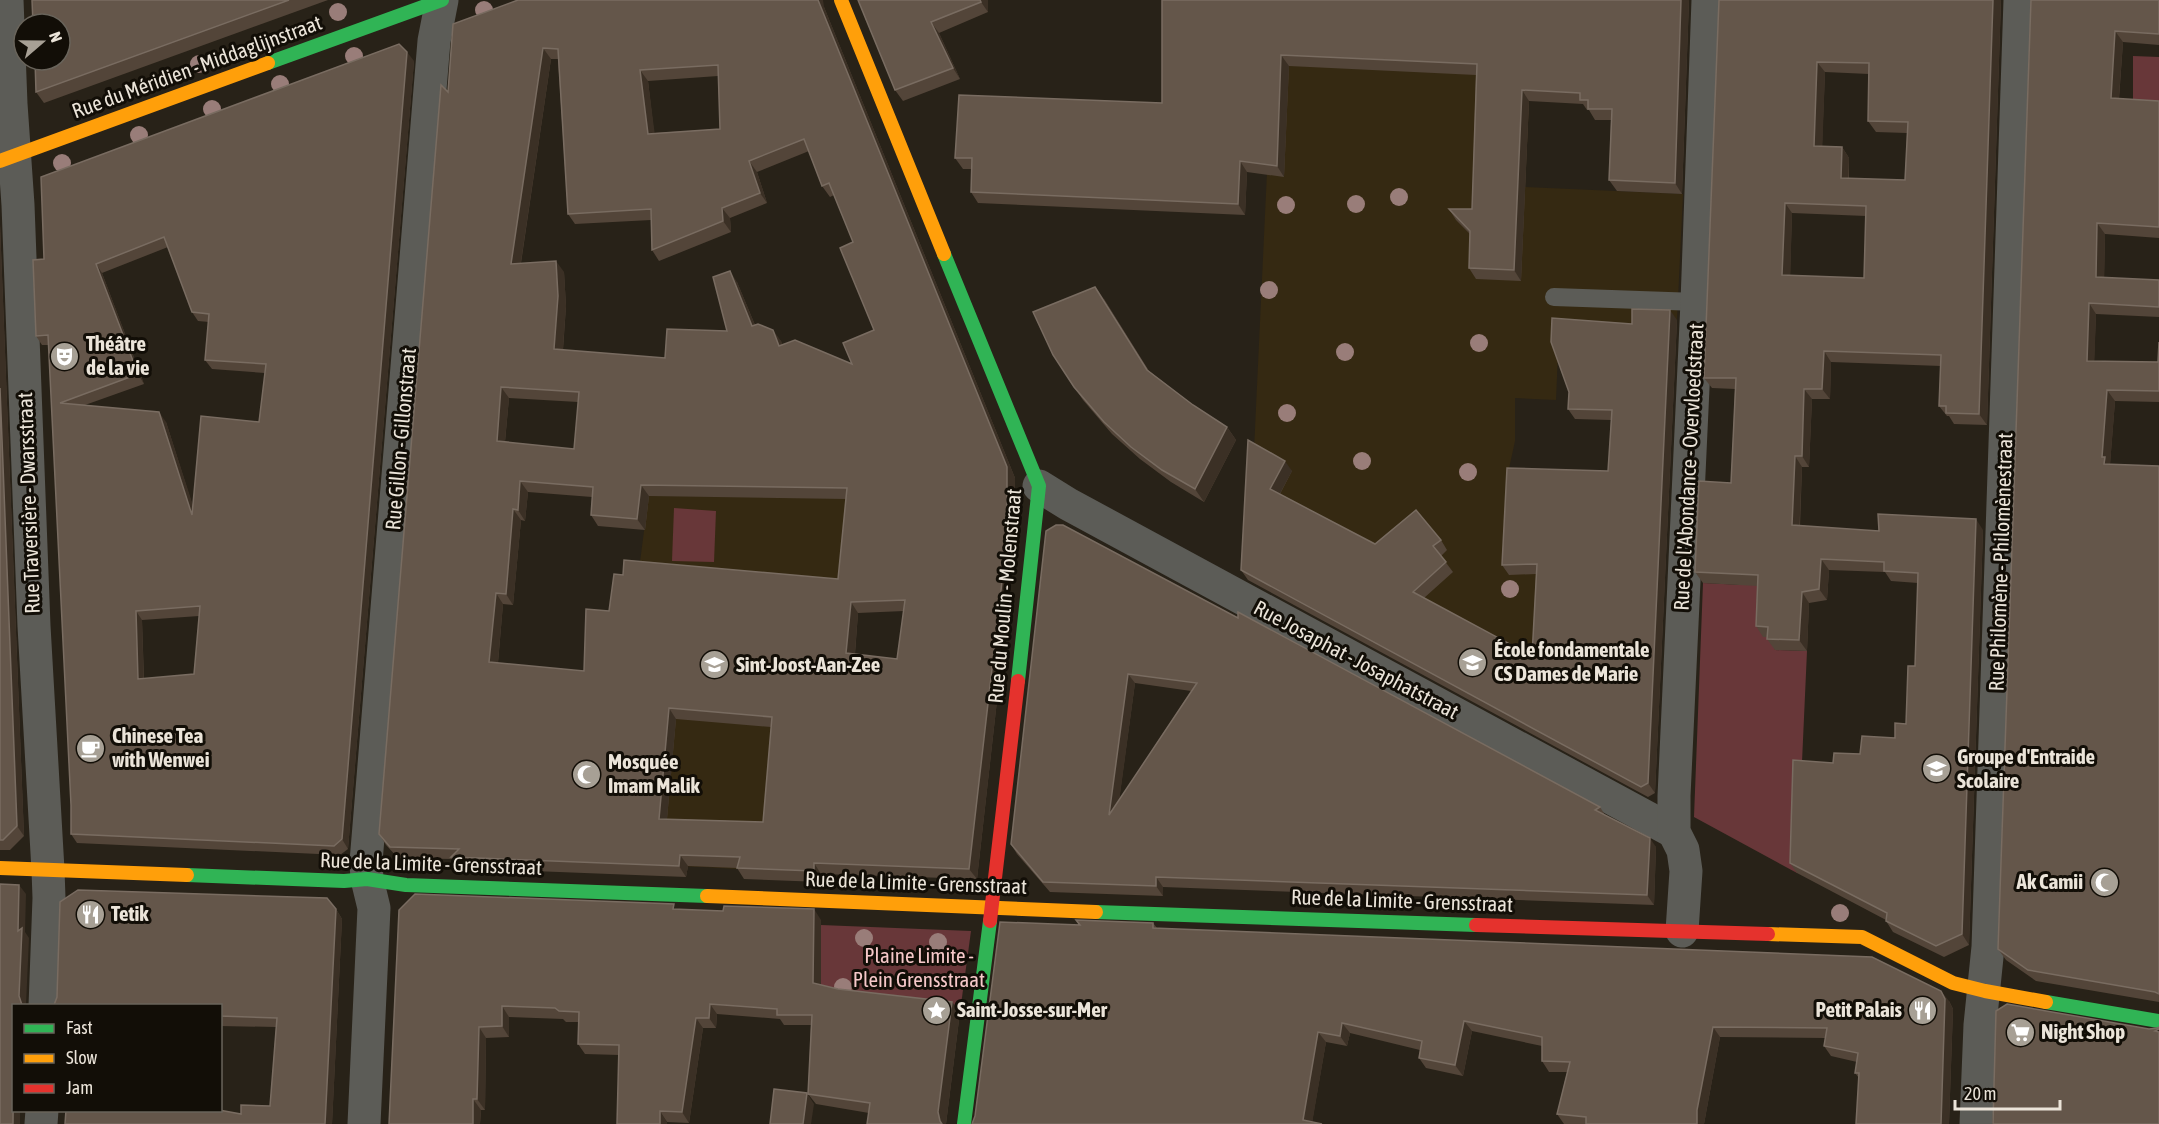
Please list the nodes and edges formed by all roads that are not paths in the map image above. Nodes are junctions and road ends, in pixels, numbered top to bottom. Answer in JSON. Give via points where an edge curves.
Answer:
{"nodes":[{"id":1,"x":8,"y":0,"type":"edge"},
{"id":2,"x":442,"y":0,"type":"edge"},
{"id":3,"x":841,"y":0,"type":"edge"},
{"id":4,"x":1708,"y":0,"type":"edge"},
{"id":5,"x":2020,"y":0,"type":"edge"},
{"id":6,"x":7,"y":158,"type":"edge"},
{"id":7,"x":1554,"y":297,"type":"dead end"},
{"id":8,"x":1696,"y":302,"type":"junction"},
{"id":9,"x":1039,"y":486,"type":"junction"},
{"id":10,"x":1674,"y":832,"type":"junction"},
{"id":11,"x":0,"y":868,"type":"edge"},
{"id":12,"x":48,"y":870,"type":"junction"},
{"id":13,"x":367,"y":879,"type":"junction"},
{"id":14,"x":991,"y":908,"type":"junction"},
{"id":15,"x":1682,"y":931,"type":"junction"},
{"id":16,"x":1985,"y":991,"type":"junction"},
{"id":17,"x":45,"y":1004,"type":"edge"},
{"id":18,"x":2159,"y":1021,"type":"edge"},
{"id":19,"x":364,"y":1124,"type":"edge"},
{"id":20,"x":964,"y":1124,"type":"edge"},
{"id":21,"x":1976,"y":1124,"type":"edge"}],
"edges":[{"from":1,"to":6,"type":"street","name":"Rue Traversière - Dwarsstraat"},
{"from":2,"to":6,"type":"street","name":"Rue du Méridien - Middaglijnstraat"},
{"from":2,"to":13,"type":"street","name":"Rue Gillon - Gillonstraat","via":[[434,41]]},
{"from":3,"to":9,"type":"street","name":"Rue du Moulin - Molenstraat"},
{"from":4,"to":8,"type":"street","name":"Rue de l'Abondance - Overvloedstraat"},
{"from":5,"to":16,"type":"street","name":"Rue Philomène - Philomènestraat"},
{"from":6,"to":12,"type":"street","name":"Rue Traversière - Dwarsstraat","via":[[18,205],[34,638]]},
{"from":7,"to":8,"type":"lane"},
{"from":8,"to":10,"type":"street","name":"Rue de l'Abondance - Overvloedstraat"},
{"from":9,"to":10,"type":"street","name":"Rue Josaphat - Josaphatstraat"},
{"from":9,"to":14,"type":"street","name":"Rue du Moulin - Molenstraat"},
{"from":10,"to":15,"type":"street","name":"Rue de l'Abondance - Overvloedstraat","via":[[1683,850],[1686,871]]},
{"from":11,"to":12,"type":"street","name":"Rue de la Limite - Grensstraat"},
{"from":12,"to":13,"type":"street","name":"Rue de la Limite - Grensstraat"},
{"from":12,"to":17,"type":"street","name":"Rue Traversière - Dwarsstraat"},
{"from":13,"to":14,"type":"street","name":"Rue de la Limite - Grensstraat","via":[[406,885]]},
{"from":13,"to":19,"type":"street","name":"Rue Gillon - Gillonstraat","via":[[374,908]]},
{"from":14,"to":15,"type":"street","name":"Rue de la Limite - Grensstraat"},
{"from":14,"to":20,"type":"street","name":"Rue du Moulin - Molenstraat"},
{"from":15,"to":16,"type":"street","name":"Rue de la Limite - Grensstraat","via":[[1862,937],[1946,981]]},
{"from":16,"to":18,"type":"street","name":"Rue de la Limite - Grensstraat"},
{"from":16,"to":21,"type":"street","name":"Rue Philomène - Philomènestraat"}]}
